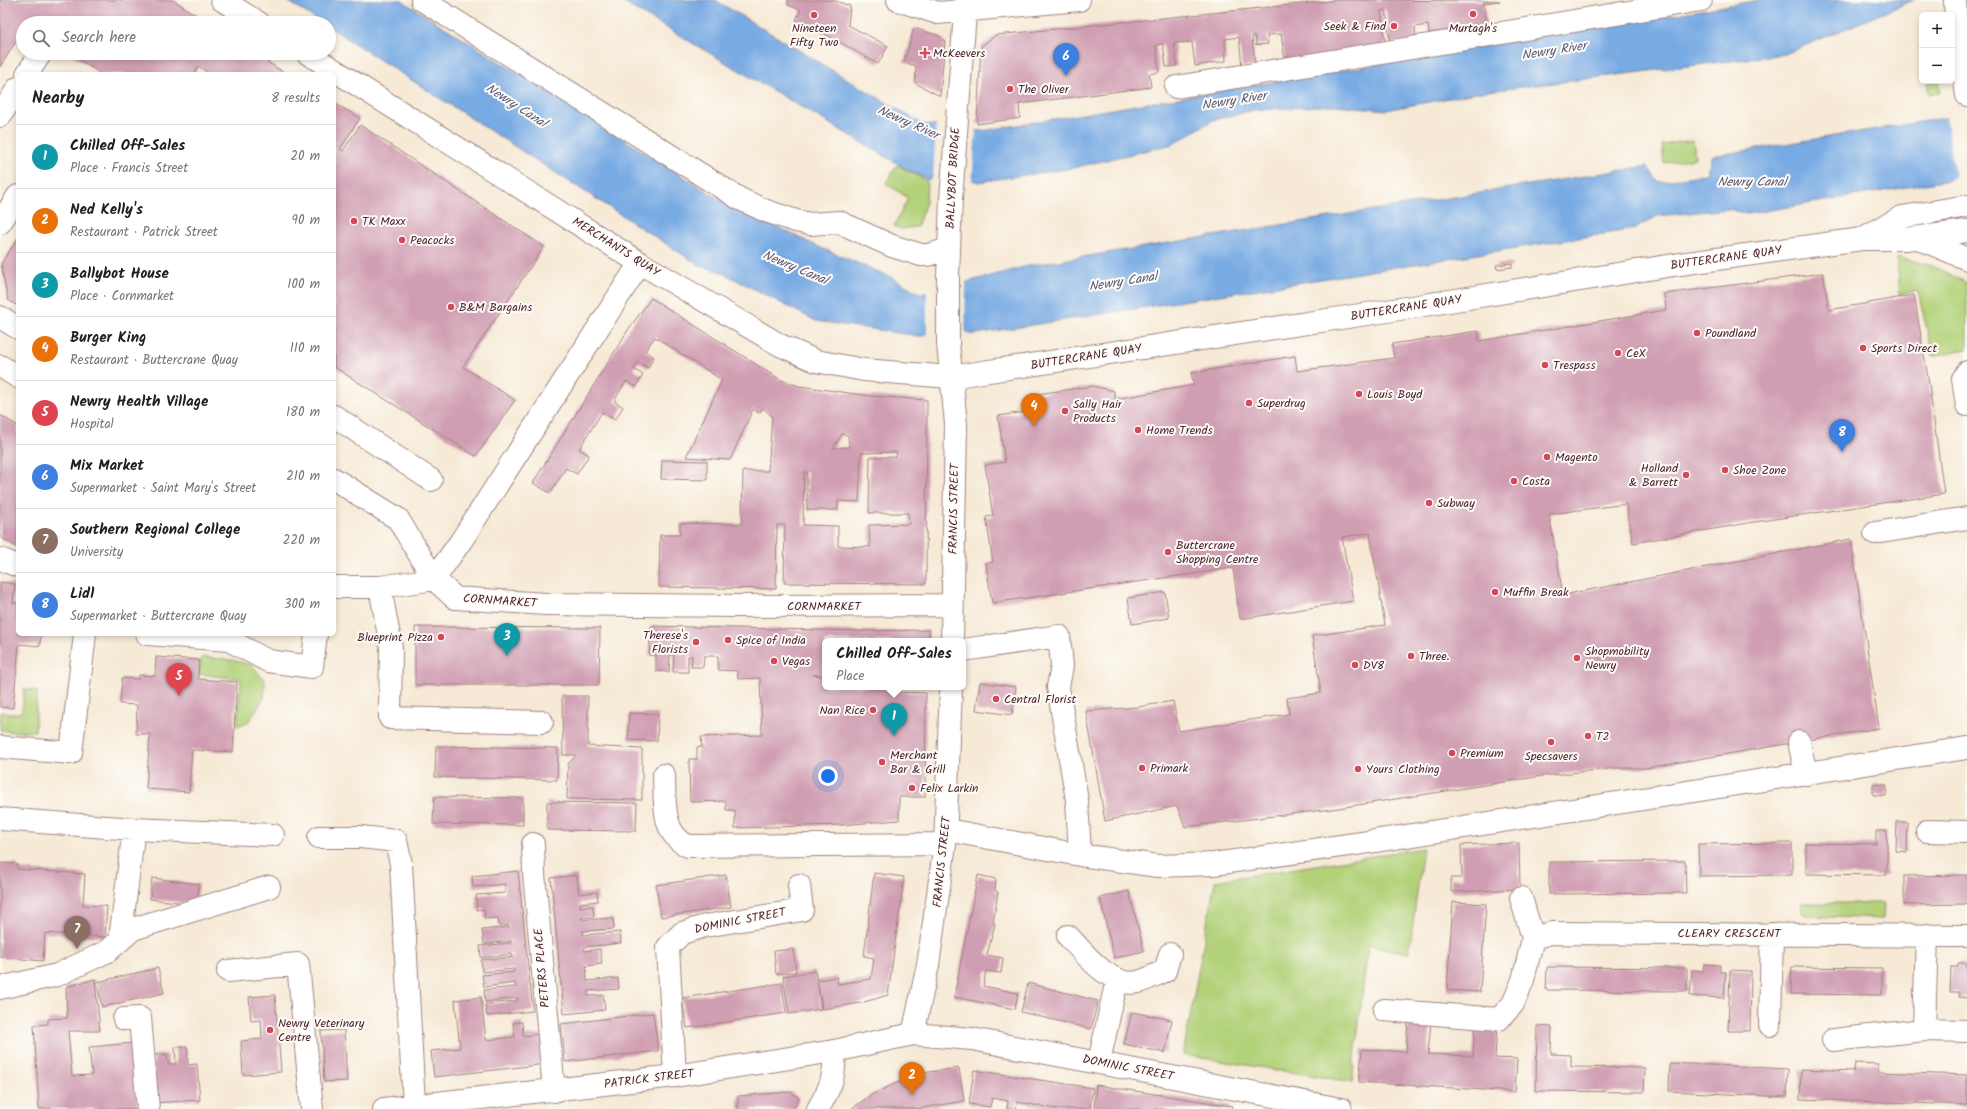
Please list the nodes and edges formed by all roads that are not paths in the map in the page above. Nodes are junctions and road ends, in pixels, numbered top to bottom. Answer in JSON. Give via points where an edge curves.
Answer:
{"nodes":[{"id":1,"x":222,"y":0,"type":"edge"},
{"id":2,"x":422,"y":0,"type":"edge"},
{"id":3,"x":898,"y":0,"type":"edge"},
{"id":4,"x":1079,"y":0,"type":"edge"},
{"id":5,"x":1701,"y":0,"type":"edge"},
{"id":6,"x":1955,"y":0,"type":"edge"},
{"id":7,"x":965,"y":6,"type":"edge"},
{"id":8,"x":248,"y":16,"type":"edge"},
{"id":9,"x":36,"y":60,"type":"edge"},
{"id":10,"x":318,"y":60,"type":"edge"},
{"id":11,"x":1965,"y":71,"type":"edge"},
{"id":12,"x":28,"y":72,"type":"edge"},
{"id":13,"x":1176,"y":87,"type":"dead end"},
{"id":14,"x":16,"y":91,"type":"edge"},
{"id":15,"x":1967,"y":95,"type":"edge"},
{"id":16,"x":0,"y":116,"type":"edge"},
{"id":17,"x":16,"y":199,"type":"edge"},
{"id":18,"x":1967,"y":206,"type":"edge"},
{"id":19,"x":0,"y":223,"type":"edge"},
{"id":20,"x":1967,"y":231,"type":"edge"},
{"id":21,"x":1918,"y":238,"type":"junction"},
{"id":22,"x":1862,"y":239,"type":"junction"},
{"id":23,"x":949,"y":249,"type":"junction"},
{"id":24,"x":1967,"y":260,"type":"edge"},
{"id":25,"x":640,"y":263,"type":"junction"},
{"id":26,"x":0,"y":317,"type":"edge"},
{"id":27,"x":16,"y":327,"type":"edge"},
{"id":28,"x":948,"y":344,"type":"joint"},
{"id":29,"x":0,"y":366,"type":"edge"},
{"id":30,"x":1967,"y":372,"type":"edge"},
{"id":31,"x":16,"y":376,"type":"edge"},
{"id":32,"x":950,"y":377,"type":"junction"},
{"id":33,"x":1967,"y":405,"type":"edge"},
{"id":34,"x":336,"y":417,"type":"edge"},
{"id":35,"x":336,"y":480,"type":"edge"},
{"id":36,"x":431,"y":480,"type":"dead end"},
{"id":37,"x":1967,"y":518,"type":"edge"},
{"id":38,"x":1875,"y":533,"type":"dead end"},
{"id":39,"x":0,"y":559,"type":"edge"},
{"id":40,"x":16,"y":565,"type":"edge"},
{"id":41,"x":434,"y":579,"type":"junction"},
{"id":42,"x":336,"y":587,"type":"edge"},
{"id":43,"x":380,"y":587,"type":"junction"},
{"id":44,"x":951,"y":605,"type":"junction"},
{"id":45,"x":86,"y":636,"type":"edge"},
{"id":46,"x":174,"y":636,"type":"edge"},
{"id":47,"x":316,"y":636,"type":"edge"},
{"id":48,"x":952,"y":638,"type":"edge"},
{"id":49,"x":966,"y":650,"type":"edge"},
{"id":50,"x":951,"y":690,"type":"edge"},
{"id":51,"x":542,"y":722,"type":"dead end"},
{"id":52,"x":1799,"y":742,"type":"dead end"},
{"id":53,"x":0,"y":747,"type":"edge"},
{"id":54,"x":1967,"y":748,"type":"edge"},
{"id":55,"x":1806,"y":774,"type":"junction"},
{"id":56,"x":664,"y":775,"type":"dead end"},
{"id":57,"x":0,"y":819,"type":"edge"},
{"id":58,"x":134,"y":829,"type":"junction"},
{"id":59,"x":1927,"y":831,"type":"dead end"},
{"id":60,"x":1967,"y":832,"type":"edge"},
{"id":61,"x":273,"y":835,"type":"dead end"},
{"id":62,"x":319,"y":837,"type":"dead end"},
{"id":63,"x":946,"y":837,"type":"junction"},
{"id":64,"x":534,"y":844,"type":"dead end"},
{"id":65,"x":1080,"y":854,"type":"junction"},
{"id":66,"x":798,"y":885,"type":"dead end"},
{"id":67,"x":269,"y":887,"type":"dead end"},
{"id":68,"x":1521,"y":898,"type":"dead end"},
{"id":69,"x":1772,"y":934,"type":"junction"},
{"id":70,"x":1927,"y":935,"type":"junction"},
{"id":71,"x":1068,"y":936,"type":"dead end"},
{"id":72,"x":1967,"y":936,"type":"edge"},
{"id":73,"x":1533,"y":938,"type":"junction"},
{"id":74,"x":120,"y":940,"type":"junction"},
{"id":75,"x":1170,"y":954,"type":"dead end"},
{"id":76,"x":228,"y":971,"type":"dead end"},
{"id":77,"x":1117,"y":979,"type":"junction"},
{"id":78,"x":0,"y":988,"type":"edge"},
{"id":79,"x":1384,"y":1010,"type":"dead end"},
{"id":80,"x":124,"y":1019,"type":"dead end"},
{"id":81,"x":1770,"y":1025,"type":"dead end"},
{"id":82,"x":1924,"y":1030,"type":"junction"},
{"id":83,"x":1967,"y":1031,"type":"edge"},
{"id":84,"x":913,"y":1034,"type":"junction"},
{"id":85,"x":1833,"y":1040,"type":"dead end"},
{"id":86,"x":834,"y":1051,"type":"junction"},
{"id":87,"x":1099,"y":1062,"type":"junction"},
{"id":88,"x":675,"y":1076,"type":"junction"},
{"id":89,"x":554,"y":1091,"type":"junction"},
{"id":90,"x":414,"y":1105,"type":"junction"},
{"id":91,"x":441,"y":1106,"type":"edge"},
{"id":92,"x":148,"y":1109,"type":"edge"},
{"id":93,"x":312,"y":1109,"type":"edge"},
{"id":94,"x":384,"y":1109,"type":"edge"},
{"id":95,"x":818,"y":1109,"type":"edge"},
{"id":96,"x":1342,"y":1109,"type":"edge"}],
"edges":[{"from":1,"to":8,"type":"street"},
{"from":2,"to":23,"type":"street","via":[[740,199],[796,221],[810,224],[839,222],[892,246],[922,255]]},
{"from":3,"to":7,"type":"street","via":[[938,14]]},
{"from":4,"to":7,"type":"street"},
{"from":5,"to":13,"type":"street"},
{"from":6,"to":11,"type":"street","via":[[1956,24]]},
{"from":7,"to":23,"type":"street","name":"BALLYBOT BRIDGE"},
{"from":9,"to":12,"type":"street"},
{"from":10,"to":25,"type":"street","name":"MERCHANTS QUAY"},
{"from":11,"to":15,"type":"street"},
{"from":14,"to":16,"type":"street"},
{"from":17,"to":19,"type":"street"},
{"from":18,"to":22,"type":"street","name":"BUTTERCRANE QUAY","via":[[1902,217]]},
{"from":20,"to":21,"type":"street","name":"BUTTERCRANE QUAY"},
{"from":21,"to":22,"type":"street","name":"BUTTERCRANE QUAY"},
{"from":21,"to":24,"type":"street"},
{"from":22,"to":32,"type":"street","name":"BUTTERCRANE QUAY","via":[[1680,264]]},
{"from":23,"to":28,"type":"street","name":"BALLYBOT BRIDGE"},
{"from":25,"to":32,"type":"street","name":"MERCHANTS QUAY","via":[[780,345],[816,361],[864,370]]},
{"from":25,"to":41,"type":"street"},
{"from":26,"to":27,"type":"street"},
{"from":28,"to":32,"type":"street","name":"FRANCIS STREET"},
{"from":29,"to":31,"type":"street"},
{"from":30,"to":33,"type":"street","via":[[1963,379]]},
{"from":32,"to":44,"type":"street","name":"FRANCIS STREET","via":[[956,424]]},
{"from":34,"to":36,"type":"street"},
{"from":35,"to":41,"type":"street","name":"CORNMARKET","via":[[398,519]]},
{"from":37,"to":38,"type":"street"},
{"from":39,"to":40,"type":"street"},
{"from":41,"to":43,"type":"street"},
{"from":41,"to":44,"type":"street","name":"CORNMARKET","via":[[455,598],[546,604]]},
{"from":42,"to":43,"type":"street"},
{"from":43,"to":51,"type":"street","via":[[390,647],[390,718]]},
{"from":44,"to":48,"type":"street","name":"FRANCIS STREET"},
{"from":45,"to":53,"type":"street","via":[[71,753]]},
{"from":46,"to":47,"type":"street","via":[[229,640],[268,662],[312,667]]},
{"from":49,"to":65,"type":"street","via":[[1059,636],[1062,666],[1058,687],[1077,800]]},
{"from":50,"to":63,"type":"street","name":"FRANCIS STREET"},
{"from":52,"to":55,"type":"street"},
{"from":54,"to":55,"type":"street"},
{"from":55,"to":65,"type":"street","via":[[1214,864],[1158,866]]},
{"from":56,"to":63,"type":"street","via":[[666,816],[672,833],[688,846]]},
{"from":57,"to":58,"type":"street"},
{"from":58,"to":61,"type":"street"},
{"from":58,"to":74,"type":"street"},
{"from":59,"to":60,"type":"street"},
{"from":62,"to":90,"type":"street","via":[[361,837],[396,841],[401,864]]},
{"from":63,"to":65,"type":"street"},
{"from":63,"to":84,"type":"street","name":"FRANCIS STREET","via":[[928,965]]},
{"from":64,"to":89,"type":"street","name":"PETERS PLACE","via":[[534,874]]},
{"from":66,"to":88,"type":"street","name":"DOMINIC STREET","via":[[802,910],[705,926],[682,933],[668,947]]},
{"from":67,"to":74,"type":"street","via":[[133,929]]},
{"from":68,"to":73,"type":"street"},
{"from":69,"to":70,"type":"street","name":"CLEARY CRESCENT"},
{"from":69,"to":73,"type":"street","name":"CLEARY CRESCENT","via":[[1551,933]]},
{"from":69,"to":81,"type":"street"},
{"from":70,"to":72,"type":"street","name":"CLEARY CRESCENT"},
{"from":70,"to":82,"type":"street"},
{"from":71,"to":77,"type":"street","via":[[1098,967]]},
{"from":73,"to":79,"type":"street","via":[[1523,980],[1513,1004],[1499,1019]]},
{"from":74,"to":78,"type":"street","via":[[108,951],[57,975]]},
{"from":75,"to":77,"type":"street","via":[[1165,971],[1137,982]]},
{"from":76,"to":93,"type":"street","via":[[298,964]]},
{"from":77,"to":87,"type":"street"},
{"from":80,"to":92,"type":"street","via":[[140,1018]]},
{"from":82,"to":83,"type":"street"},
{"from":82,"to":85,"type":"street"},
{"from":84,"to":86,"type":"street","name":"PATRICK STREET"},
{"from":84,"to":87,"type":"street","name":"DOMINIC STREET","via":[[972,1039]]},
{"from":86,"to":88,"type":"street","name":"PATRICK STREET"},
{"from":86,"to":95,"type":"street","via":[[835,1068],[830,1087]]},
{"from":87,"to":96,"type":"street","name":"DOMINIC STREET"},
{"from":88,"to":89,"type":"street","name":"PATRICK STREET"},
{"from":89,"to":91,"type":"street","name":"PATRICK STREET"},
{"from":90,"to":91,"type":"street","name":"PATRICK STREET"},
{"from":90,"to":94,"type":"street","name":"PATRICK STREET"}]}
